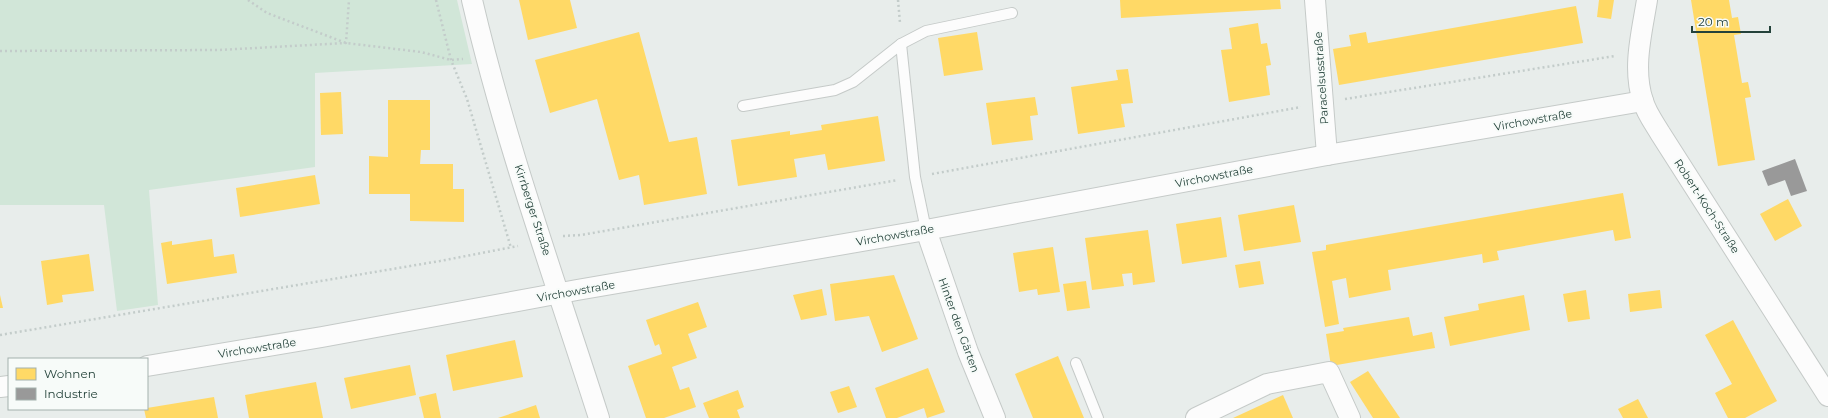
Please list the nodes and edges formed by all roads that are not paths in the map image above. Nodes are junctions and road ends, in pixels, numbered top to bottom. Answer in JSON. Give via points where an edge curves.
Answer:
{"nodes":[{"id":1,"x":472,"y":0,"type":"edge"},
{"id":2,"x":1315,"y":0,"type":"edge"},
{"id":3,"x":1647,"y":0,"type":"edge"},
{"id":4,"x":1012,"y":13,"type":"dead end"},
{"id":5,"x":901,"y":44,"type":"junction"},
{"id":6,"x":1643,"y":101,"type":"junction"},
{"id":7,"x":743,"y":106,"type":"dead end"},
{"id":8,"x":1327,"y":155,"type":"junction"},
{"id":9,"x":926,"y":230,"type":"junction"},
{"id":10,"x":560,"y":294,"type":"junction"},
{"id":11,"x":1076,"y":363,"type":"dead end"},
{"id":12,"x":148,"y":366,"type":"edge"},
{"id":13,"x":1828,"y":396,"type":"edge"},
{"id":14,"x":599,"y":418,"type":"edge"},
{"id":15,"x":996,"y":418,"type":"edge"},
{"id":16,"x":1098,"y":418,"type":"edge"},
{"id":17,"x":1196,"y":418,"type":"edge"},
{"id":18,"x":1350,"y":418,"type":"edge"}],
"edges":[{"from":1,"to":10,"type":"street","name":"Kirrberger Straße","via":[[486,57]]},
{"from":2,"to":8,"type":"street","name":"Paracelsusstraße"},
{"from":3,"to":6,"type":"street","name":"Robert-Koch-Straße","via":[[1639,52],[1639,79]]},
{"from":4,"to":5,"type":"lane","via":[[926,31]]},
{"from":5,"to":7,"type":"lane","via":[[853,82],[835,90]]},
{"from":5,"to":9,"type":"lane","via":[[914,177]]},
{"from":6,"to":8,"type":"street","name":"Virchowstraße"},
{"from":6,"to":13,"type":"street","name":"Robert-Koch-Straße","via":[[1660,133]]},
{"from":8,"to":9,"type":"street","name":"Virchowstraße"},
{"from":9,"to":10,"type":"street","name":"Virchowstraße"},
{"from":9,"to":15,"type":"street","name":"Hinter den Gärten","via":[[968,352]]},
{"from":10,"to":12,"type":"street","name":"Virchowstraße"},
{"from":10,"to":14,"type":"street","name":"Kirrberger Straße"},
{"from":11,"to":16,"type":"lane"},
{"from":17,"to":18,"type":"street","via":[[1267,384],[1329,372]]}]}
